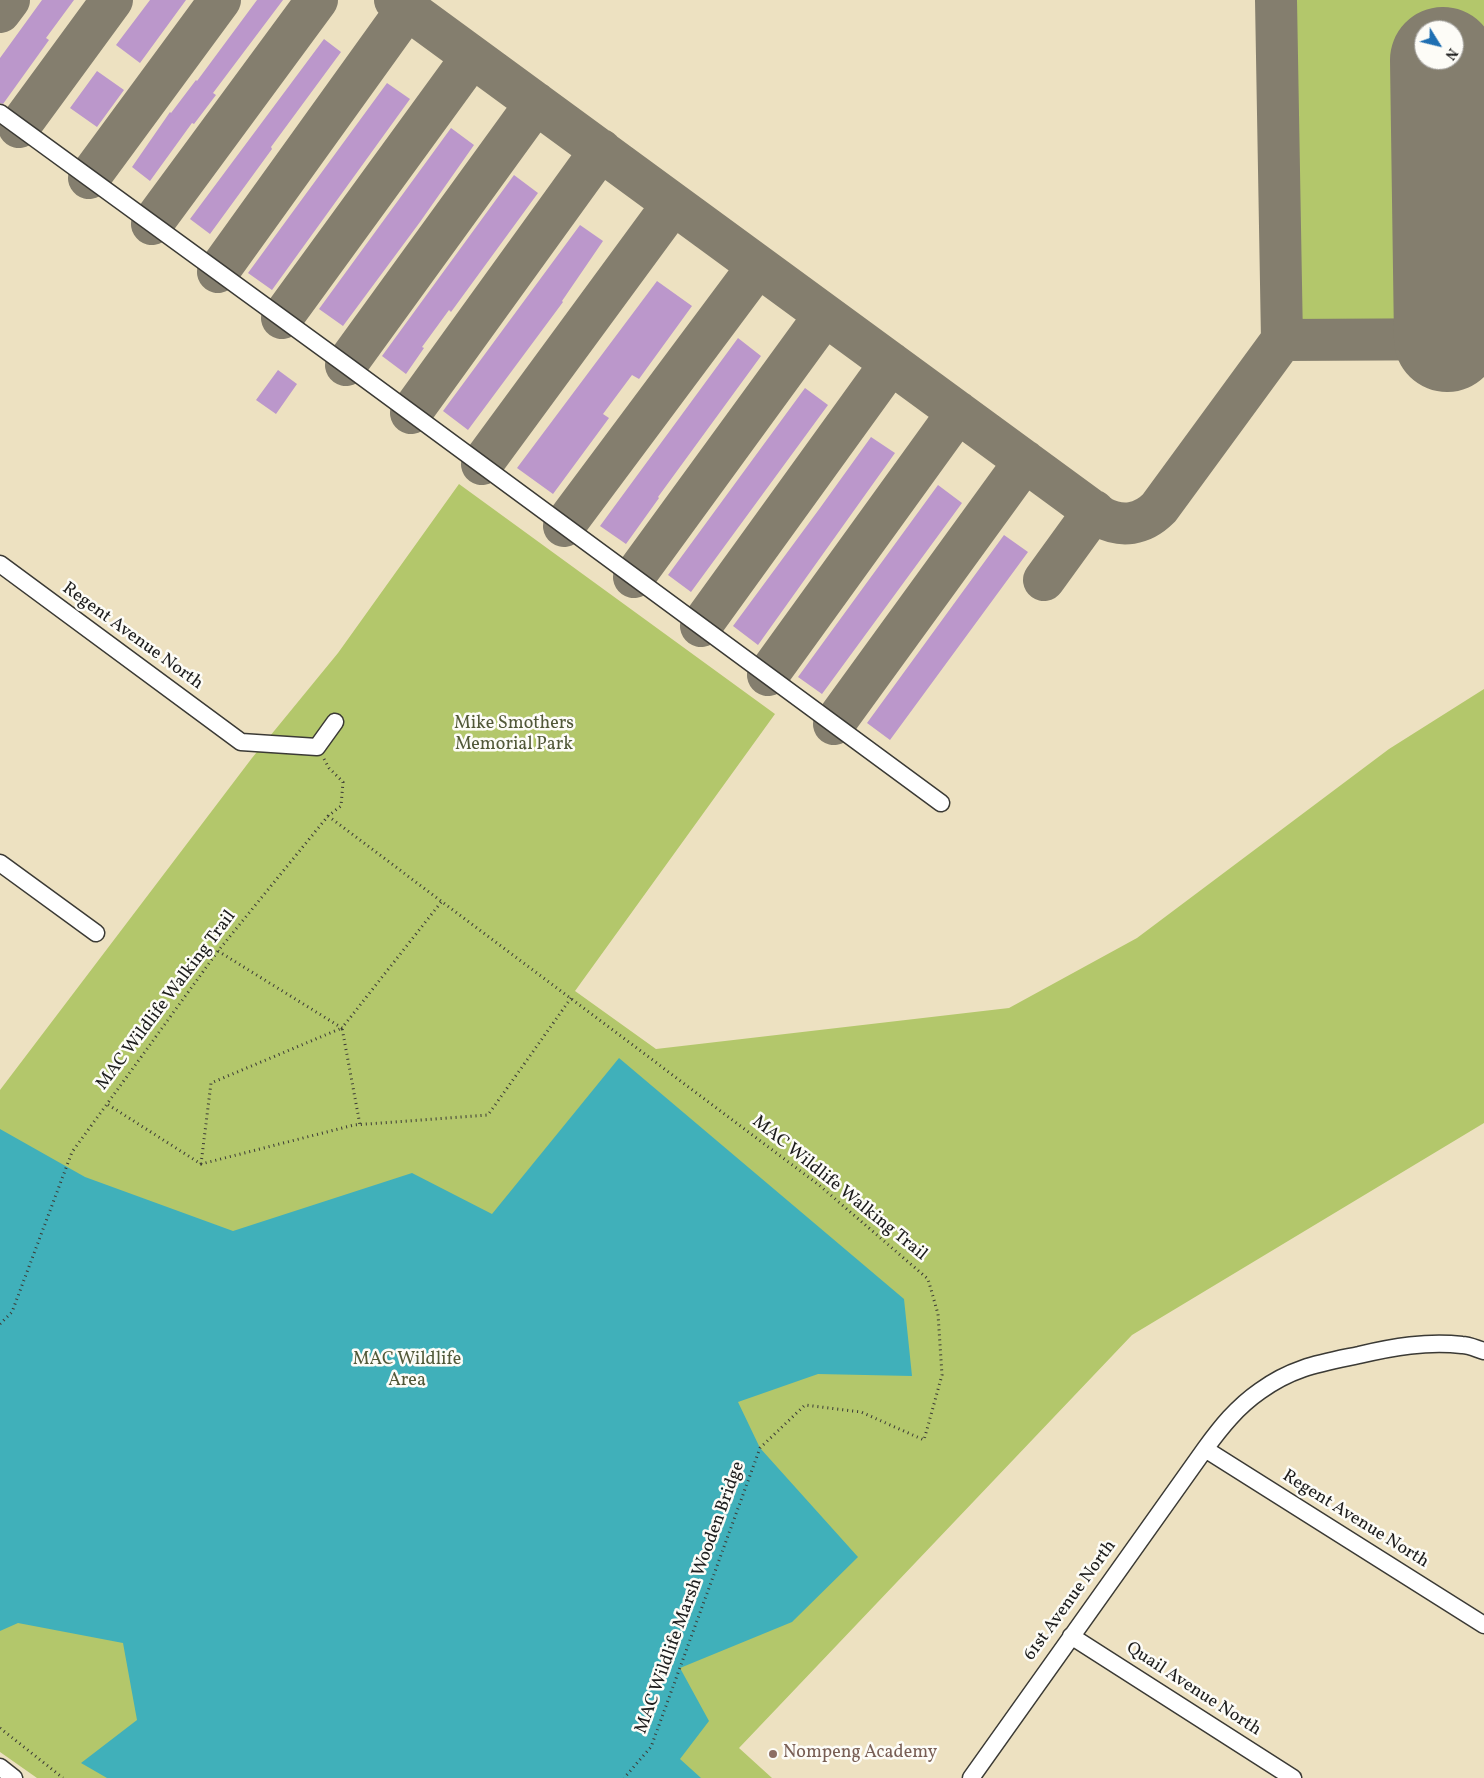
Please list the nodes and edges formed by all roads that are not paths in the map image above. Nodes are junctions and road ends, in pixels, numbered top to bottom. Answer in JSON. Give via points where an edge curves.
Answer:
{"nodes":[{"id":1,"x":0,"y":113,"type":"edge"},
{"id":2,"x":0,"y":564,"type":"edge"},
{"id":3,"x":335,"y":722,"type":"dead end"},
{"id":4,"x":941,"y":803,"type":"dead end"},
{"id":5,"x":1,"y":866,"type":"edge"},
{"id":6,"x":96,"y":933,"type":"dead end"},
{"id":7,"x":1484,"y":1351,"type":"edge"},
{"id":8,"x":1205,"y":1449,"type":"junction"},
{"id":9,"x":1484,"y":1625,"type":"edge"},
{"id":10,"x":1071,"y":1636,"type":"junction"},
{"id":11,"x":0,"y":1768,"type":"edge"},
{"id":12,"x":14,"y":1778,"type":"edge"},
{"id":13,"x":970,"y":1778,"type":"edge"},
{"id":14,"x":1293,"y":1778,"type":"edge"}],
"edges":[{"from":1,"to":4,"type":"street"},
{"from":2,"to":3,"type":"street","name":"Regent Avenue North","via":[[241,742],[318,747]]},
{"from":5,"to":6,"type":"street"},
{"from":7,"to":8,"type":"street","name":"61st Avenue North","via":[[1464,1345],[1430,1344],[1395,1347],[1313,1364],[1260,1390],[1237,1409]]},
{"from":8,"to":9,"type":"street","name":"Regent Avenue North"},
{"from":8,"to":10,"type":"street","name":"61st Avenue North"},
{"from":10,"to":13,"type":"street","name":"61st Avenue North"},
{"from":10,"to":14,"type":"street","name":"Quail Avenue North"},
{"from":11,"to":12,"type":"street"}]}
